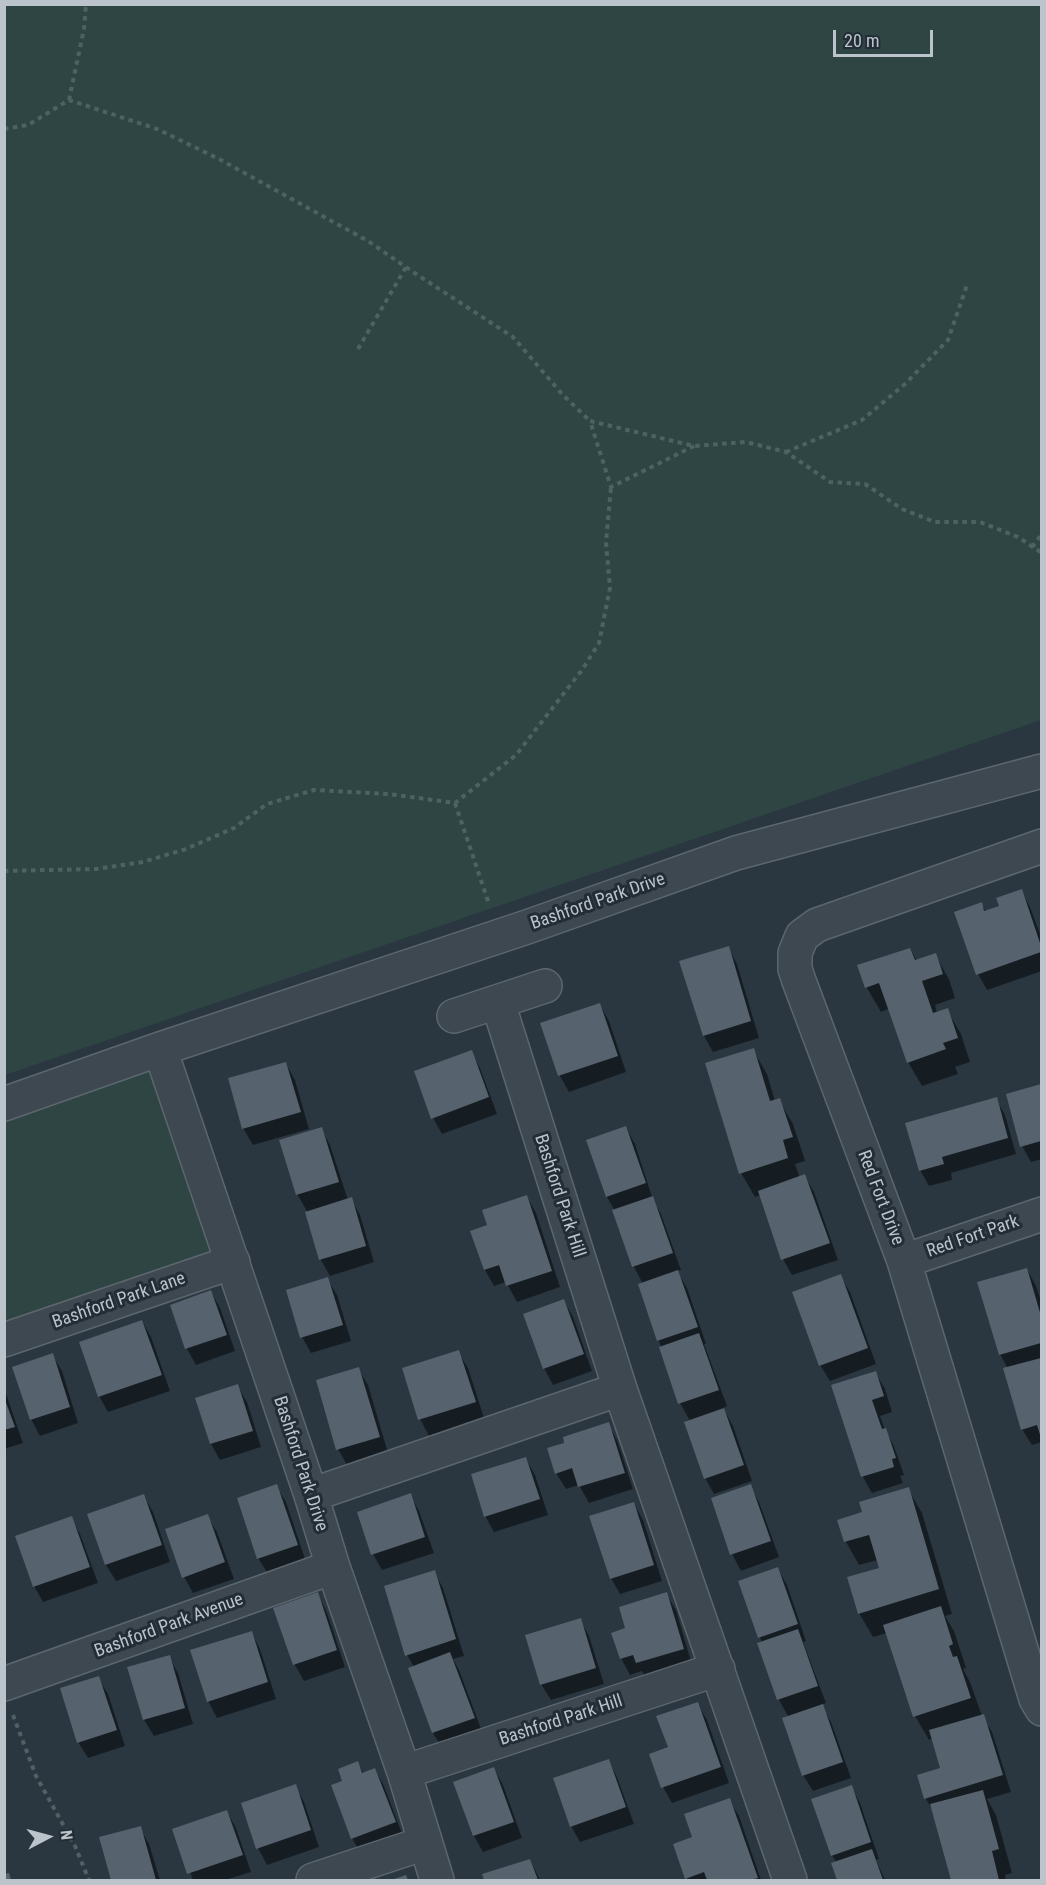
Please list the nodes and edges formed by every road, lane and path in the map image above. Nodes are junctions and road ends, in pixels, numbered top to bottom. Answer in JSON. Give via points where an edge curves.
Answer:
{"nodes":[{"id":1,"x":86,"y":4,"type":"edge"},
{"id":2,"x":69,"y":100,"type":"junction"},
{"id":3,"x":4,"y":129,"type":"edge"},
{"id":4,"x":406,"y":267,"type":"junction"},
{"id":5,"x":967,"y":285,"type":"dead end"},
{"id":6,"x":358,"y":350,"type":"dead end"},
{"id":7,"x":590,"y":421,"type":"junction"},
{"id":8,"x":694,"y":446,"type":"junction"},
{"id":9,"x":786,"y":452,"type":"junction"},
{"id":10,"x":611,"y":487,"type":"junction"},
{"id":11,"x":1041,"y":534,"type":"edge"},
{"id":12,"x":1032,"y":547,"type":"junction"},
{"id":13,"x":1041,"y":553,"type":"edge"},
{"id":14,"x":1041,"y":771,"type":"edge"},
{"id":15,"x":455,"y":803,"type":"junction"},
{"id":16,"x":1041,"y":846,"type":"edge"},
{"id":17,"x":4,"y":871,"type":"edge"},
{"id":18,"x":496,"y":937,"type":"junction"},
{"id":19,"x":545,"y":986,"type":"dead end"},
{"id":20,"x":498,"y":1003,"type":"junction"},
{"id":21,"x":454,"y":1016,"type":"dead end"},
{"id":22,"x":160,"y":1049,"type":"junction"},
{"id":23,"x":4,"y":1104,"type":"edge"},
{"id":24,"x":1041,"y":1214,"type":"edge"},
{"id":25,"x":904,"y":1261,"type":"junction"},
{"id":26,"x":232,"y":1262,"type":"junction"},
{"id":27,"x":4,"y":1340,"type":"edge"},
{"id":28,"x":620,"y":1389,"type":"junction"},
{"id":29,"x":311,"y":1495,"type":"junction"},
{"id":30,"x":333,"y":1567,"type":"junction"},
{"id":31,"x":718,"y":1669,"type":"junction"},
{"id":32,"x":8,"y":1699,"type":"edge"},
{"id":33,"x":1041,"y":1709,"type":"edge"},
{"id":34,"x":404,"y":1772,"type":"junction"},
{"id":35,"x":425,"y":1843,"type":"junction"},
{"id":36,"x":89,"y":1881,"type":"edge"},
{"id":37,"x":313,"y":1881,"type":"edge"},
{"id":38,"x":437,"y":1881,"type":"edge"},
{"id":39,"x":790,"y":1881,"type":"edge"}],
"edges":[{"from":1,"to":2,"type":"path"},
{"from":2,"to":3,"type":"path","via":[[28,125]]},
{"from":2,"to":4,"type":"path","via":[[157,129],[219,159],[368,241]]},
{"from":4,"to":6,"type":"path"},
{"from":4,"to":7,"type":"path","via":[[513,337]]},
{"from":5,"to":9,"type":"path","via":[[948,340],[905,384],[862,420]]},
{"from":7,"to":8,"type":"path"},
{"from":7,"to":10,"type":"path"},
{"from":8,"to":9,"type":"path","via":[[746,442]]},
{"from":8,"to":10,"type":"path"},
{"from":9,"to":12,"type":"path","via":[[830,482],[865,484],[902,509],[935,522],[980,522]]},
{"from":10,"to":15,"type":"path","via":[[606,543],[609,588],[599,643],[516,755]]},
{"from":11,"to":12,"type":"path"},
{"from":12,"to":13,"type":"path"},
{"from":14,"to":18,"type":"street","name":"Bashford Park Drive","via":[[736,853]]},
{"from":15,"to":17,"type":"path","via":[[314,790],[267,804],[234,828],[144,862],[96,869]]},
{"from":15,"to":18,"type":"path","via":[[490,907]]},
{"from":16,"to":25,"type":"street","name":"Red Fort Drive","via":[[825,921],[802,936],[795,953],[799,981]]},
{"from":18,"to":22,"type":"street","name":"Bashford Park Drive"},
{"from":19,"to":20,"type":"street"},
{"from":20,"to":21,"type":"street"},
{"from":20,"to":28,"type":"street","name":"Bashford Park Hill"},
{"from":22,"to":23,"type":"street","name":"Bashford Park Drive"},
{"from":22,"to":26,"type":"street","name":"Bashford Park Drive"},
{"from":24,"to":25,"type":"street","name":"Red Fort Park"},
{"from":25,"to":33,"type":"street","name":"Red Fort Drive"},
{"from":26,"to":27,"type":"street","name":"Bashford Park Lane"},
{"from":26,"to":29,"type":"street","name":"Bashford Park Drive"},
{"from":28,"to":29,"type":"street"},
{"from":28,"to":31,"type":"street","name":"Bashford Park Hill"},
{"from":29,"to":30,"type":"street","name":"Bashford Park Drive"},
{"from":30,"to":32,"type":"street","name":"Bashford Park Avenue"},
{"from":30,"to":34,"type":"street","name":"Bashford Park Drive"},
{"from":31,"to":34,"type":"street","name":"Bashford Park Hill"},
{"from":31,"to":39,"type":"street","name":"Bashford Park Hill"},
{"from":32,"to":36,"type":"path","via":[[36,1776],[75,1846]]},
{"from":34,"to":35,"type":"street","name":"Bashford Park Drive"},
{"from":35,"to":37,"type":"street"},
{"from":35,"to":38,"type":"street","name":"Bashford Park Drive"}]}
